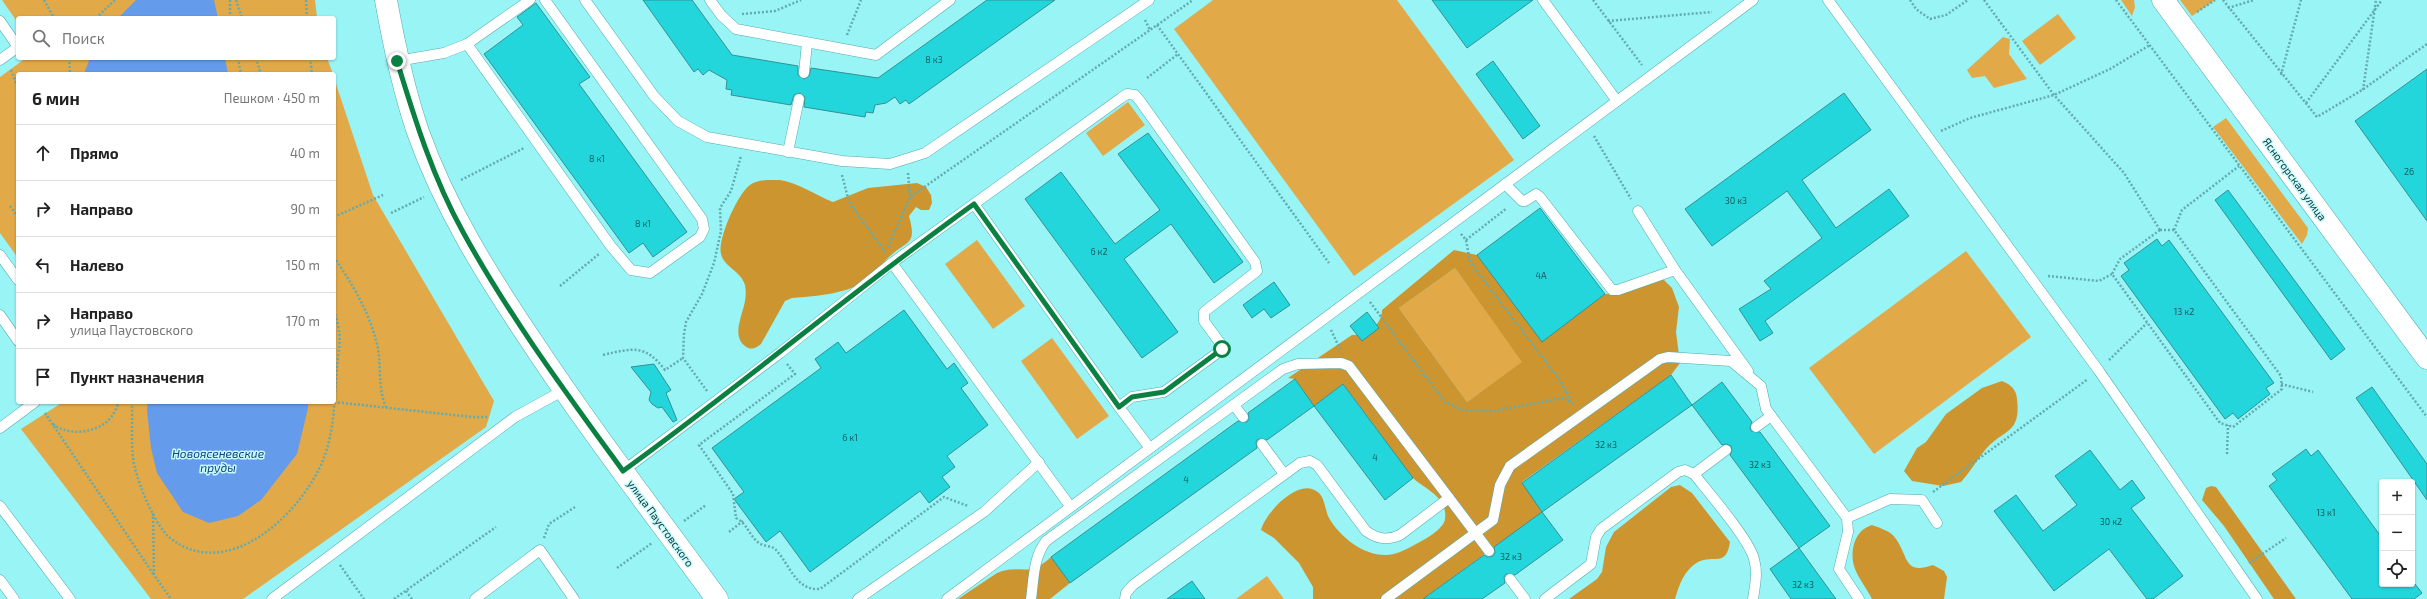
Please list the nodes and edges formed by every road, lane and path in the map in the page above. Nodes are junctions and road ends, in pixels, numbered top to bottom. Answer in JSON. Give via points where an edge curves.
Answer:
{"nodes":[{"id":1,"x":44,"y":0,"type":"edge"},
{"id":2,"x":115,"y":0,"type":"edge"},
{"id":3,"x":230,"y":0,"type":"edge"},
{"id":4,"x":236,"y":0,"type":"edge"},
{"id":5,"x":306,"y":0,"type":"edge"},
{"id":6,"x":386,"y":0,"type":"edge"},
{"id":7,"x":530,"y":0,"type":"edge"},
{"id":8,"x":545,"y":0,"type":"edge"},
{"id":9,"x":585,"y":0,"type":"edge"},
{"id":10,"x":710,"y":0,"type":"edge"},
{"id":11,"x":801,"y":0,"type":"edge"},
{"id":12,"x":861,"y":0,"type":"edge"},
{"id":13,"x":950,"y":0,"type":"edge"},
{"id":14,"x":1149,"y":0,"type":"edge"},
{"id":15,"x":1193,"y":0,"type":"edge"},
{"id":16,"x":1543,"y":0,"type":"edge"},
{"id":17,"x":1593,"y":0,"type":"edge"},
{"id":18,"x":1754,"y":0,"type":"edge"},
{"id":19,"x":1828,"y":0,"type":"edge"},
{"id":20,"x":1910,"y":0,"type":"edge"},
{"id":21,"x":1968,"y":0,"type":"edge"},
{"id":22,"x":1984,"y":0,"type":"edge"},
{"id":23,"x":2116,"y":0,"type":"edge"},
{"id":24,"x":2163,"y":0,"type":"edge"},
{"id":25,"x":2215,"y":0,"type":"edge"},
{"id":26,"x":2223,"y":0,"type":"edge"},
{"id":27,"x":2254,"y":0,"type":"edge"},
{"id":28,"x":2301,"y":0,"type":"edge"},
{"id":29,"x":2376,"y":0,"type":"edge"},
{"id":30,"x":2382,"y":0,"type":"edge"},
{"id":31,"x":1138,"y":8,"type":"junction"},
{"id":32,"x":2228,"y":8,"type":"junction"},
{"id":33,"x":1740,"y":10,"type":"junction"},
{"id":34,"x":2374,"y":11,"type":"junction"},
{"id":35,"x":721,"y":15,"type":"junction"},
{"id":36,"x":53,"y":16,"type":"edge"},
{"id":37,"x":98,"y":16,"type":"edge"},
{"id":38,"x":230,"y":16,"type":"edge"},
{"id":39,"x":241,"y":16,"type":"edge"},
{"id":40,"x":306,"y":16,"type":"edge"},
{"id":41,"x":2192,"y":16,"type":"dead end"},
{"id":42,"x":0,"y":21,"type":"edge"},
{"id":43,"x":1608,"y":21,"type":"junction"},
{"id":44,"x":1157,"y":25,"type":"junction"},
{"id":45,"x":1150,"y":30,"type":"junction"},
{"id":46,"x":807,"y":43,"type":"junction"},
{"id":47,"x":16,"y":44,"type":"edge"},
{"id":48,"x":467,"y":44,"type":"junction"},
{"id":49,"x":2427,"y":44,"type":"edge"},
{"id":50,"x":2150,"y":45,"type":"junction"},
{"id":51,"x":16,"y":48,"type":"edge"},
{"id":52,"x":841,"y":48,"type":"junction"},
{"id":53,"x":1178,"y":54,"type":"junction"},
{"id":54,"x":3,"y":58,"type":"edge"},
{"id":55,"x":69,"y":60,"type":"edge"},
{"id":56,"x":238,"y":60,"type":"edge"},
{"id":57,"x":257,"y":60,"type":"edge"},
{"id":58,"x":310,"y":60,"type":"edge"},
{"id":59,"x":397,"y":61,"type":"junction"},
{"id":60,"x":70,"y":72,"type":"edge"},
{"id":61,"x":241,"y":72,"type":"edge"},
{"id":62,"x":260,"y":72,"type":"edge"},
{"id":63,"x":312,"y":72,"type":"edge"},
{"id":64,"x":804,"y":73,"type":"dead end"},
{"id":65,"x":2281,"y":75,"type":"junction"},
{"id":66,"x":1651,"y":76,"type":"junction"},
{"id":67,"x":1147,"y":78,"type":"dead end"},
{"id":68,"x":16,"y":84,"type":"edge"},
{"id":69,"x":2362,"y":90,"type":"junction"},
{"id":70,"x":2054,"y":95,"type":"junction"},
{"id":71,"x":799,"y":99,"type":"dead end"},
{"id":72,"x":1617,"y":101,"type":"junction"},
{"id":73,"x":2306,"y":103,"type":"junction"},
{"id":74,"x":1586,"y":124,"type":"junction"},
{"id":75,"x":1936,"y":133,"type":"dead end"},
{"id":76,"x":537,"y":142,"type":"junction"},
{"id":77,"x":743,"y":144,"type":"junction"},
{"id":78,"x":788,"y":152,"type":"junction"},
{"id":79,"x":906,"y":159,"type":"junction"},
{"id":80,"x":842,"y":161,"type":"junction"},
{"id":81,"x":2239,"y":166,"type":"junction"},
{"id":82,"x":461,"y":180,"type":"dead end"},
{"id":83,"x":1505,"y":184,"type":"junction"},
{"id":84,"x":383,"y":195,"type":"dead end"},
{"id":85,"x":910,"y":196,"type":"junction"},
{"id":86,"x":424,"y":197,"type":"dead end"},
{"id":87,"x":1519,"y":199,"type":"junction"},
{"id":88,"x":974,"y":204,"type":"junction"},
{"id":89,"x":10,"y":206,"type":"dead end"},
{"id":90,"x":1638,"y":211,"type":"joint"},
{"id":91,"x":391,"y":213,"type":"dead end"},
{"id":92,"x":16,"y":214,"type":"edge"},
{"id":93,"x":336,"y":216,"type":"edge"},
{"id":94,"x":1452,"y":223,"type":"junction"},
{"id":95,"x":2160,"y":230,"type":"junction"},
{"id":96,"x":2174,"y":230,"type":"junction"},
{"id":97,"x":1466,"y":240,"type":"junction"},
{"id":98,"x":610,"y":245,"type":"junction"},
{"id":99,"x":885,"y":253,"type":"junction"},
{"id":100,"x":0,"y":255,"type":"edge"},
{"id":101,"x":336,"y":259,"type":"edge"},
{"id":102,"x":892,"y":263,"type":"junction"},
{"id":103,"x":1329,"y":263,"type":"dead end"},
{"id":104,"x":1675,"y":270,"type":"junction"},
{"id":105,"x":2112,"y":274,"type":"junction"},
{"id":106,"x":2046,"y":276,"type":"dead end"},
{"id":107,"x":16,"y":277,"type":"edge"},
{"id":108,"x":560,"y":286,"type":"dead end"},
{"id":109,"x":1360,"y":290,"type":"junction"},
{"id":110,"x":0,"y":314,"type":"edge"},
{"id":111,"x":1324,"y":318,"type":"junction"},
{"id":112,"x":336,"y":319,"type":"edge"},
{"id":113,"x":2147,"y":323,"type":"junction"},
{"id":114,"x":16,"y":338,"type":"edge"},
{"id":115,"x":780,"y":353,"type":"junction"},
{"id":116,"x":603,"y":355,"type":"dead end"},
{"id":117,"x":683,"y":358,"type":"junction"},
{"id":118,"x":2427,"y":358,"type":"edge"},
{"id":119,"x":1349,"y":366,"type":"junction"},
{"id":120,"x":2099,"y":371,"type":"junction"},
{"id":121,"x":336,"y":374,"type":"edge"},
{"id":122,"x":700,"y":381,"type":"dead end"},
{"id":123,"x":1758,"y":384,"type":"junction"},
{"id":124,"x":2282,"y":384,"type":"junction"},
{"id":125,"x":564,"y":390,"type":"junction"},
{"id":126,"x":2312,"y":392,"type":"dead end"},
{"id":127,"x":336,"y":402,"type":"edge"},
{"id":128,"x":1572,"y":402,"type":"junction"},
{"id":129,"x":38,"y":404,"type":"edge"},
{"id":130,"x":118,"y":404,"type":"edge"},
{"id":131,"x":132,"y":404,"type":"edge"},
{"id":132,"x":334,"y":404,"type":"edge"},
{"id":133,"x":1234,"y":405,"type":"junction"},
{"id":134,"x":386,"y":407,"type":"junction"},
{"id":135,"x":1119,"y":407,"type":"junction"},
{"id":136,"x":1582,"y":415,"type":"junction"},
{"id":137,"x":1771,"y":416,"type":"junction"},
{"id":138,"x":472,"y":417,"type":"dead end"},
{"id":139,"x":1243,"y":417,"type":"dead end"},
{"id":140,"x":2427,"y":417,"type":"edge"},
{"id":141,"x":51,"y":422,"type":"junction"},
{"id":142,"x":2228,"y":425,"type":"junction"},
{"id":143,"x":1756,"y":427,"type":"dead end"},
{"id":144,"x":0,"y":428,"type":"edge"},
{"id":145,"x":1262,"y":444,"type":"dead end"},
{"id":146,"x":1149,"y":447,"type":"junction"},
{"id":147,"x":1726,"y":450,"type":"dead end"},
{"id":148,"x":2227,"y":454,"type":"dead end"},
{"id":149,"x":1039,"y":462,"type":"junction"},
{"id":150,"x":623,"y":471,"type":"junction"},
{"id":151,"x":1284,"y":474,"type":"junction"},
{"id":152,"x":1694,"y":474,"type":"junction"},
{"id":153,"x":1449,"y":498,"type":"junction"},
{"id":154,"x":1922,"y":500,"type":"junction"},
{"id":155,"x":0,"y":506,"type":"edge"},
{"id":156,"x":1070,"y":506,"type":"junction"},
{"id":157,"x":575,"y":507,"type":"dead end"},
{"id":158,"x":984,"y":512,"type":"junction"},
{"id":159,"x":153,"y":513,"type":"junction"},
{"id":160,"x":1847,"y":518,"type":"junction"},
{"id":161,"x":743,"y":521,"type":"junction"},
{"id":162,"x":1937,"y":523,"type":"dead end"},
{"id":163,"x":548,"y":524,"type":"dead end"},
{"id":164,"x":496,"y":527,"type":"dead end"},
{"id":165,"x":729,"y":532,"type":"dead end"},
{"id":166,"x":1476,"y":533,"type":"junction"},
{"id":167,"x":2286,"y":538,"type":"dead end"},
{"id":168,"x":1489,"y":551,"type":"dead end"},
{"id":169,"x":333,"y":554,"type":"junction"},
{"id":170,"x":2237,"y":571,"type":"junction"},
{"id":171,"x":154,"y":575,"type":"junction"},
{"id":172,"x":1510,"y":579,"type":"dead end"},
{"id":173,"x":0,"y":580,"type":"edge"},
{"id":174,"x":406,"y":591,"type":"junction"},
{"id":175,"x":14,"y":599,"type":"edge"},
{"id":176,"x":70,"y":599,"type":"edge"},
{"id":177,"x":171,"y":599,"type":"edge"},
{"id":178,"x":272,"y":599,"type":"edge"},
{"id":179,"x":364,"y":599,"type":"edge"},
{"id":180,"x":394,"y":599,"type":"edge"},
{"id":181,"x":412,"y":599,"type":"edge"},
{"id":182,"x":475,"y":599,"type":"edge"},
{"id":183,"x":574,"y":599,"type":"edge"},
{"id":184,"x":717,"y":599,"type":"edge"},
{"id":185,"x":858,"y":599,"type":"edge"},
{"id":186,"x":947,"y":599,"type":"edge"},
{"id":187,"x":1031,"y":599,"type":"edge"},
{"id":188,"x":1125,"y":599,"type":"edge"},
{"id":189,"x":1386,"y":599,"type":"edge"},
{"id":190,"x":1525,"y":599,"type":"edge"},
{"id":191,"x":1545,"y":599,"type":"edge"},
{"id":192,"x":1753,"y":599,"type":"edge"},
{"id":193,"x":1859,"y":599,"type":"edge"},
{"id":194,"x":2257,"y":599,"type":"edge"}],
"edges":[{"from":1,"to":36,"type":"path"},
{"from":2,"to":37,"type":"path"},
{"from":3,"to":38,"type":"path"},
{"from":4,"to":39,"type":"path"},
{"from":5,"to":40,"type":"path"},
{"from":6,"to":59,"type":"main road","name":"улица Паустовского"},
{"from":7,"to":48,"type":"lane"},
{"from":8,"to":98,"type":"lane","via":[[702,219],[704,229],[700,237],[650,273],[631,270]]},
{"from":9,"to":77,"type":"lane","via":[[654,96],[678,121],[708,137]]},
{"from":10,"to":35,"type":"lane"},
{"from":11,"to":35,"type":"path","via":[[775,11]]},
{"from":12,"to":52,"type":"path"},
{"from":13,"to":52,"type":"lane","via":[[876,55]]},
{"from":14,"to":31,"type":"lane"},
{"from":15,"to":44,"type":"path"},
{"from":16,"to":72,"type":"lane"},
{"from":17,"to":43,"type":"path"},
{"from":18,"to":33,"type":"lane"},
{"from":19,"to":120,"type":"lane"},
{"from":20,"to":21,"type":"path","via":[[1916,9],[1930,19],[1946,15]]},
{"from":22,"to":70,"type":"path"},
{"from":23,"to":50,"type":"path"},
{"from":24,"to":118,"type":"main road","name":"Ясногорская улица"},
{"from":25,"to":41,"type":"path"},
{"from":26,"to":32,"type":"path"},
{"from":27,"to":32,"type":"path"},
{"from":28,"to":65,"type":"path"},
{"from":29,"to":34,"type":"path"},
{"from":30,"to":34,"type":"path"},
{"from":31,"to":45,"type":"path"},
{"from":31,"to":79,"type":"lane","via":[[925,153]]},
{"from":32,"to":65,"type":"path"},
{"from":33,"to":43,"type":"path"},
{"from":33,"to":66,"type":"lane"},
{"from":34,"to":69,"type":"path"},
{"from":34,"to":73,"type":"path"},
{"from":35,"to":46,"type":"lane","via":[[736,29]]},
{"from":42,"to":47,"type":"lane"},
{"from":43,"to":66,"type":"path"},
{"from":44,"to":45,"type":"path"},
{"from":44,"to":53,"type":"path"},
{"from":45,"to":85,"type":"path"},
{"from":46,"to":52,"type":"lane"},
{"from":46,"to":64,"type":"lane"},
{"from":48,"to":59,"type":"lane","via":[[444,53]]},
{"from":48,"to":76,"type":"lane"},
{"from":49,"to":69,"type":"path"},
{"from":50,"to":70,"type":"path","via":[[2110,69]]},
{"from":50,"to":81,"type":"path"},
{"from":51,"to":54,"type":"lane"},
{"from":53,"to":67,"type":"path"},
{"from":53,"to":103,"type":"path"},
{"from":54,"to":68,"type":"path"},
{"from":55,"to":60,"type":"path"},
{"from":56,"to":61,"type":"path"},
{"from":57,"to":62,"type":"path"},
{"from":58,"to":63,"type":"path"},
{"from":59,"to":125,"type":"main road","name":"улица Паустовского","via":[[418,132],[462,232]]},
{"from":65,"to":73,"type":"path"},
{"from":66,"to":72,"type":"lane"},
{"from":69,"to":73,"type":"path","via":[[2317,117]]},
{"from":70,"to":75,"type":"path","via":[[1970,118]]},
{"from":70,"to":95,"type":"path","via":[[2124,173]]},
{"from":71,"to":78,"type":"lane"},
{"from":72,"to":74,"type":"lane"},
{"from":74,"to":83,"type":"lane"},
{"from":74,"to":90,"type":"path"},
{"from":76,"to":82,"type":"path"},
{"from":76,"to":98,"type":"lane"},
{"from":77,"to":78,"type":"lane"},
{"from":77,"to":117,"type":"path","via":[[731,191],[720,208],[721,231],[714,263],[702,294],[686,322]]},
{"from":78,"to":80,"type":"lane"},
{"from":79,"to":80,"type":"lane","via":[[890,164]]},
{"from":79,"to":85,"type":"path"},
{"from":80,"to":99,"type":"path","via":[[841,171],[849,202]]},
{"from":81,"to":96,"type":"path","via":[[2182,210]]},
{"from":81,"to":140,"type":"path"},
{"from":83,"to":87,"type":"lane"},
{"from":83,"to":94,"type":"lane"},
{"from":84,"to":93,"type":"path"},
{"from":85,"to":99,"type":"path"},
{"from":86,"to":91,"type":"path"},
{"from":87,"to":97,"type":"path"},
{"from":87,"to":104,"type":"lane","via":[[1525,201],[1536,194],[1540,197],[1612,290]]},
{"from":88,"to":102,"type":"lane"},
{"from":88,"to":135,"type":"lane"},
{"from":88,"to":135,"type":"lane","via":[[1128,94],[1135,95],[1255,262],[1257,271],[1204,312],[1204,321],[1222,345],[1220,352],[1164,392],[1132,397]]},
{"from":89,"to":92,"type":"path"},
{"from":90,"to":104,"type":"lane"},
{"from":94,"to":97,"type":"path"},
{"from":94,"to":109,"type":"lane"},
{"from":95,"to":96,"type":"path"},
{"from":95,"to":105,"type":"path","via":[[2120,259]]},
{"from":96,"to":124,"type":"path","via":[[2281,376]]},
{"from":97,"to":128,"type":"path","via":[[1470,262],[1561,382]]},
{"from":98,"to":108,"type":"path"},
{"from":99,"to":102,"type":"path"},
{"from":100,"to":107,"type":"lane"},
{"from":101,"to":134,"type":"path","via":[[359,294],[377,345],[382,397]]},
{"from":102,"to":115,"type":"lane"},
{"from":102,"to":149,"type":"lane"},
{"from":104,"to":123,"type":"lane"},
{"from":105,"to":106,"type":"path","via":[[2099,281]]},
{"from":105,"to":113,"type":"path"},
{"from":109,"to":111,"type":"lane"},
{"from":109,"to":128,"type":"path","via":[[1445,402],[1464,410],[1494,411],[1563,398]]},
{"from":110,"to":114,"type":"lane"},
{"from":111,"to":119,"type":"path"},
{"from":111,"to":146,"type":"lane"},
{"from":112,"to":121,"type":"path","via":[[339,332]]},
{"from":113,"to":120,"type":"path"},
{"from":113,"to":142,"type":"path","via":[[2220,423]]},
{"from":115,"to":150,"type":"lane"},
{"from":115,"to":161,"type":"path","via":[[795,374],[699,445],[733,494],[736,518]]},
{"from":116,"to":117,"type":"path","via":[[625,350],[644,350],[655,357],[665,370]]},
{"from":117,"to":122,"type":"path"},
{"from":119,"to":133,"type":"lane","via":[[1341,363],[1291,365]]},
{"from":119,"to":153,"type":"lane"},
{"from":120,"to":154,"type":"path"},
{"from":120,"to":170,"type":"lane"},
{"from":123,"to":136,"type":"lane","via":[[1731,361],[1668,357],[1660,359]]},
{"from":123,"to":137,"type":"lane","via":[[1761,386],[1766,409]]},
{"from":124,"to":126,"type":"path"},
{"from":124,"to":142,"type":"path","via":[[2282,389],[2270,399],[2233,427]]},
{"from":125,"to":150,"type":"main road","name":"улица Паустовского"},
{"from":125,"to":169,"type":"lane","via":[[516,417]]},
{"from":127,"to":134,"type":"path"},
{"from":128,"to":136,"type":"path"},
{"from":129,"to":141,"type":"path"},
{"from":129,"to":144,"type":"lane"},
{"from":130,"to":141,"type":"path","via":[[112,416],[99,428],[79,432],[60,429]]},
{"from":131,"to":159,"type":"path","via":[[135,468]]},
{"from":132,"to":159,"type":"path","via":[[332,436],[320,467],[297,503],[277,525],[257,538],[230,550],[210,555],[190,550],[169,537]]},
{"from":133,"to":139,"type":"lane"},
{"from":133,"to":187,"type":"lane","via":[[1046,541],[1039,551],[1035,564]]},
{"from":134,"to":138,"type":"path"},
{"from":135,"to":146,"type":"lane"},
{"from":136,"to":166,"type":"lane","via":[[1510,466],[1500,485],[1493,520]]},
{"from":137,"to":143,"type":"lane"},
{"from":137,"to":160,"type":"lane"},
{"from":141,"to":171,"type":"path"},
{"from":142,"to":148,"type":"path"},
{"from":145,"to":151,"type":"lane"},
{"from":146,"to":156,"type":"lane"},
{"from":147,"to":152,"type":"lane"},
{"from":149,"to":156,"type":"lane"},
{"from":149,"to":158,"type":"lane"},
{"from":150,"to":184,"type":"main road","name":"улица Паустовского"},
{"from":151,"to":153,"type":"lane","via":[[1300,463],[1310,461],[1317,465],[1366,531],[1382,538],[1391,539],[1400,535]]},
{"from":151,"to":188,"type":"lane","via":[[1133,584]]},
{"from":152,"to":191,"type":"lane","via":[[1685,470],[1678,472],[1608,523],[1596,537],[1591,564]]},
{"from":152,"to":192,"type":"lane","via":[[1754,558],[1757,576]]},
{"from":153,"to":166,"type":"lane"},
{"from":154,"to":160,"type":"lane","via":[[1890,499]]},
{"from":154,"to":162,"type":"lane"},
{"from":155,"to":176,"type":"lane"},
{"from":156,"to":186,"type":"lane"},
{"from":157,"to":163,"type":"path"},
{"from":158,"to":161,"type":"path","via":[[944,497],[820,588],[811,590],[802,585],[775,548],[759,543]]},
{"from":158,"to":185,"type":"lane"},
{"from":159,"to":171,"type":"path"},
{"from":160,"to":193,"type":"lane","via":[[1848,532],[1839,569]]},
{"from":161,"to":165,"type":"path"},
{"from":164,"to":174,"type":"path"},
{"from":166,"to":168,"type":"lane"},
{"from":166,"to":189,"type":"lane"},
{"from":167,"to":170,"type":"path"},
{"from":169,"to":178,"type":"lane"},
{"from":169,"to":179,"type":"path"},
{"from":170,"to":194,"type":"lane"},
{"from":171,"to":177,"type":"path"},
{"from":172,"to":190,"type":"lane"},
{"from":173,"to":175,"type":"lane"},
{"from":174,"to":180,"type":"path"},
{"from":174,"to":181,"type":"path"},
{"from":182,"to":183,"type":"lane","via":[[540,550]]}]}
